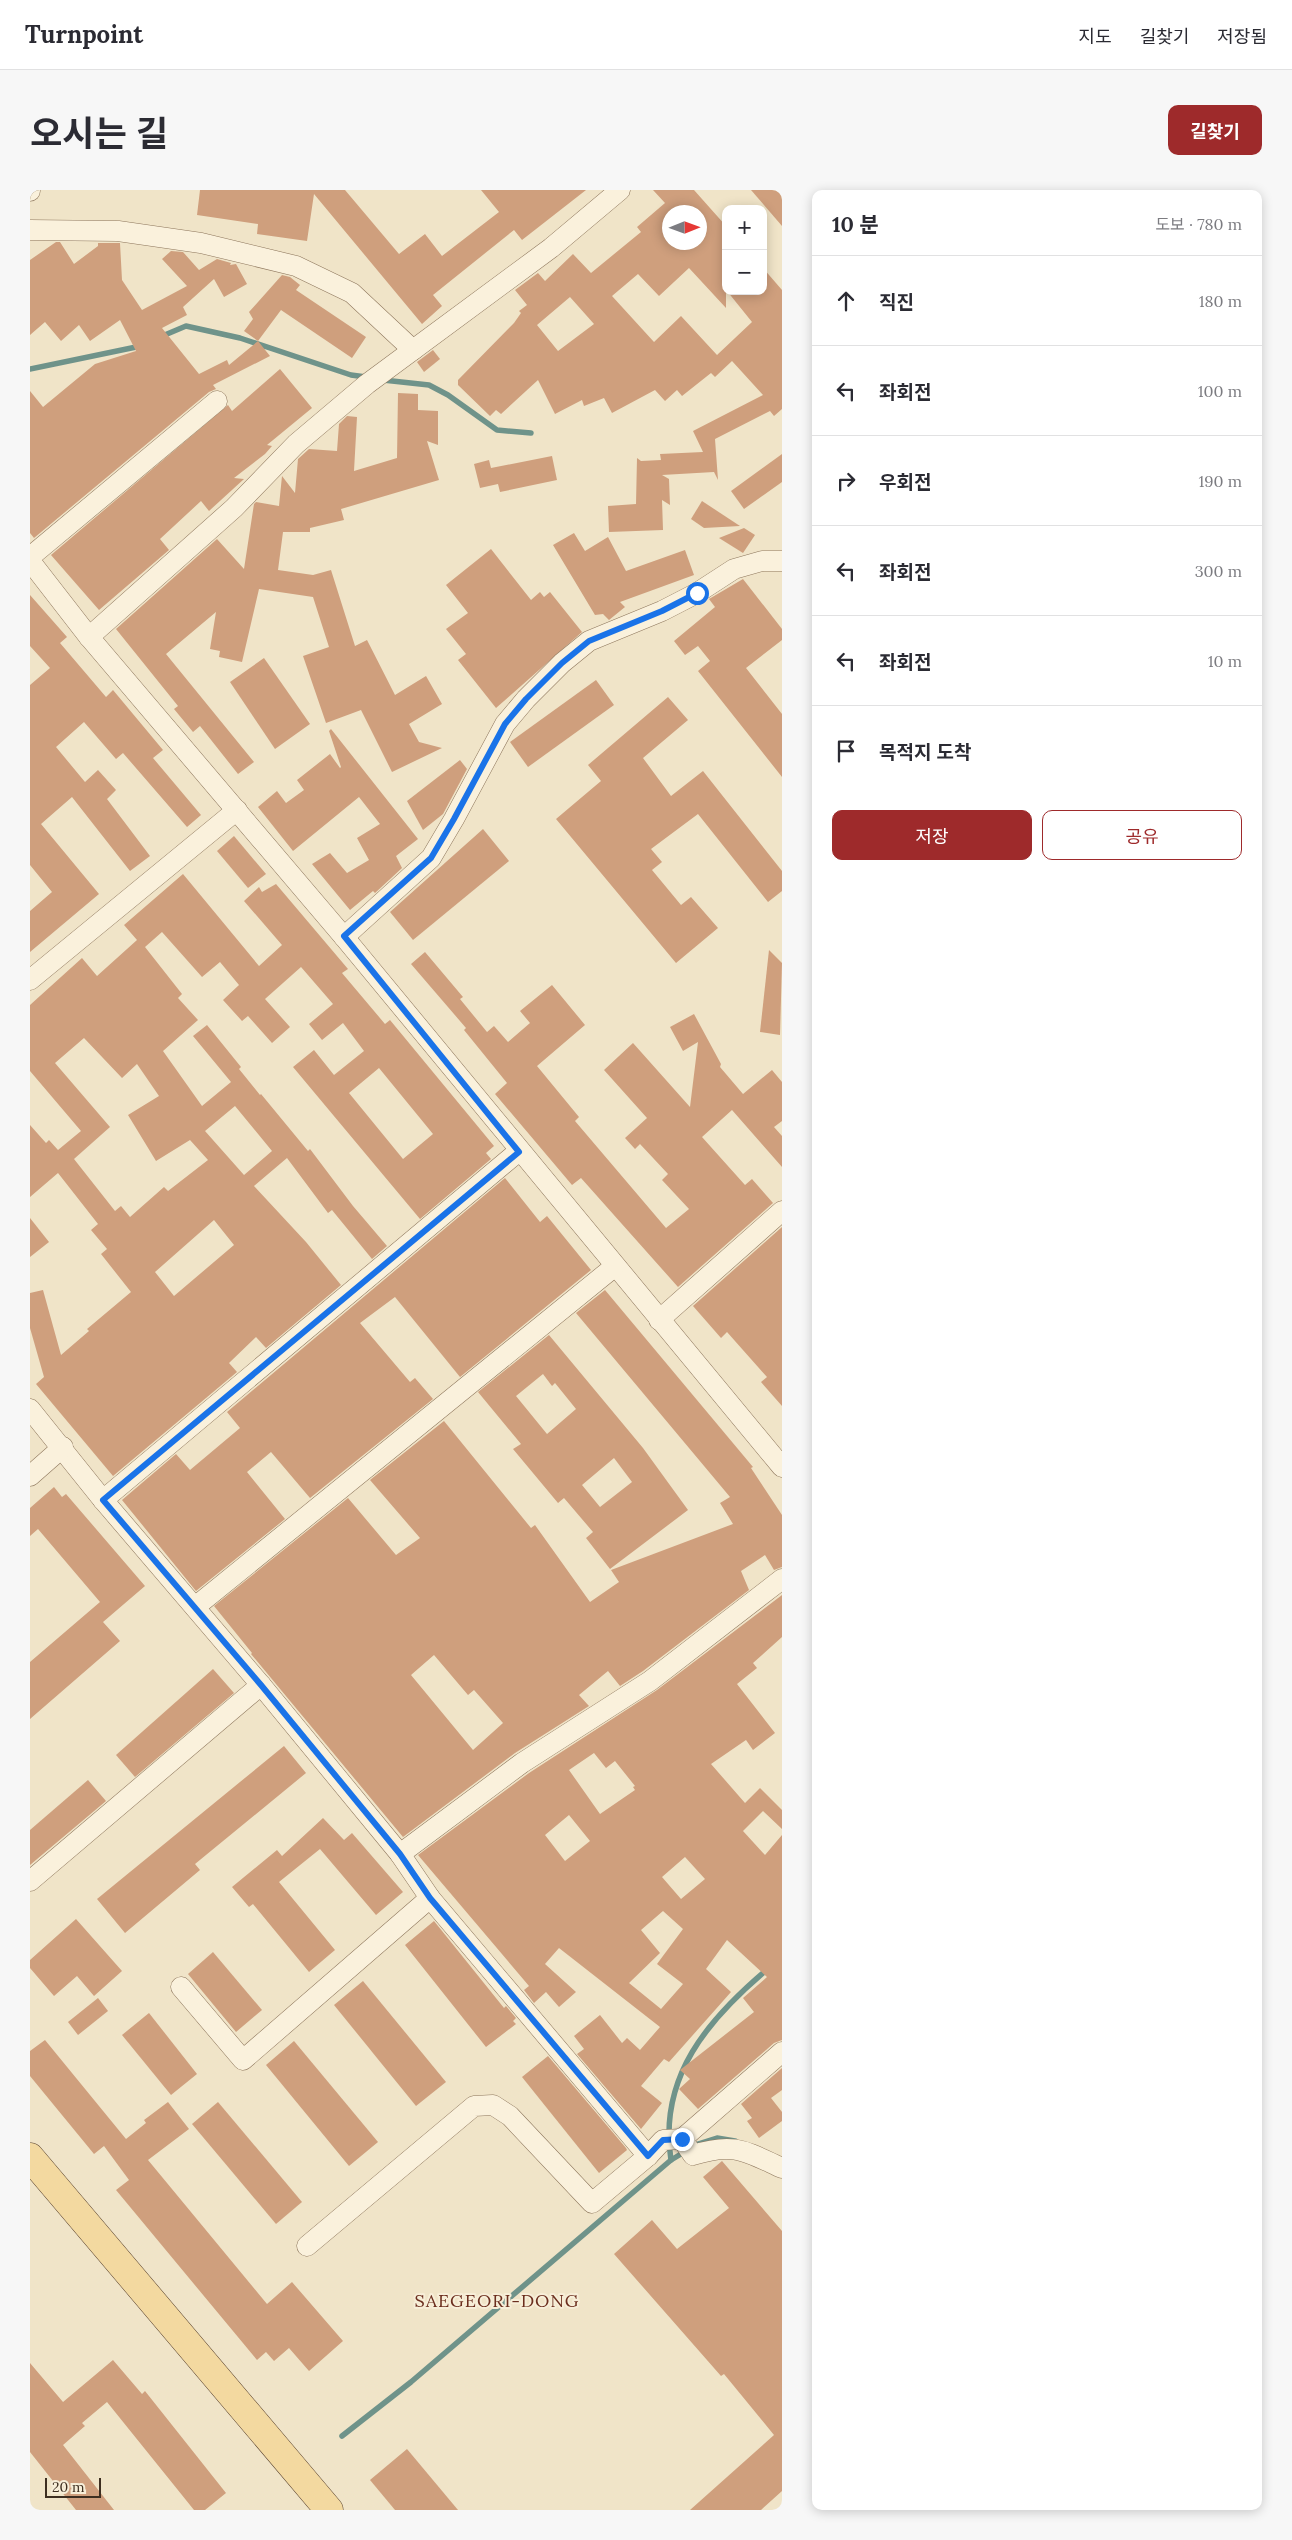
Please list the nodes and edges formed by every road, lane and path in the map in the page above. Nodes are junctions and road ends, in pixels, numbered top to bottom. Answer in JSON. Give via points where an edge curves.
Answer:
{"nodes":[{"id":1,"x":620,"y":190,"type":"edge"},
{"id":2,"x":30,"y":230,"type":"edge"},
{"id":3,"x":413,"y":350,"type":"junction"},
{"id":4,"x":217,"y":401,"type":"dead end"},
{"id":5,"x":30,"y":557,"type":"edge"},
{"id":6,"x":782,"y":560,"type":"edge"},
{"id":7,"x":30,"y":561,"type":"edge"},
{"id":8,"x":89,"y":637,"type":"junction"},
{"id":9,"x":236,"y":810,"type":"junction"},
{"id":10,"x":344,"y":936,"type":"junction"},
{"id":11,"x":30,"y":980,"type":"edge"},
{"id":12,"x":519,"y":1152,"type":"junction"},
{"id":13,"x":782,"y":1211,"type":"edge"},
{"id":14,"x":614,"y":1267,"type":"junction"},
{"id":15,"x":659,"y":1320,"type":"junction"},
{"id":16,"x":30,"y":1409,"type":"edge"},
{"id":17,"x":63,"y":1447,"type":"junction"},
{"id":18,"x":782,"y":1467,"type":"edge"},
{"id":19,"x":30,"y":1476,"type":"edge"},
{"id":20,"x":103,"y":1500,"type":"junction"},
{"id":21,"x":782,"y":1579,"type":"edge"},
{"id":22,"x":195,"y":1607,"type":"junction"},
{"id":23,"x":261,"y":1685,"type":"junction"},
{"id":24,"x":400,"y":1854,"type":"junction"},
{"id":25,"x":30,"y":1881,"type":"edge"},
{"id":26,"x":430,"y":1898,"type":"junction"},
{"id":27,"x":181,"y":1987,"type":"dead end"},
{"id":28,"x":782,"y":2052,"type":"edge"},
{"id":29,"x":680,"y":2144,"type":"junction"},
{"id":30,"x":648,"y":2156,"type":"junction"},
{"id":31,"x":30,"y":2157,"type":"edge"},
{"id":32,"x":782,"y":2168,"type":"edge"},
{"id":33,"x":307,"y":2246,"type":"dead end"},
{"id":34,"x":329,"y":2510,"type":"edge"}],
"edges":[{"from":1,"to":3,"type":"street","via":[[551,248]]},
{"from":2,"to":3,"type":"street","via":[[118,231],[201,243],[296,266],[352,293]]},
{"from":3,"to":8,"type":"street","via":[[296,444],[234,508]]},
{"from":4,"to":5,"type":"street"},
{"from":6,"to":10,"type":"street","via":[[762,561],[734,569],[662,611],[589,641],[562,663],[505,724],[431,858]]},
{"from":7,"to":8,"type":"street"},
{"from":8,"to":9,"type":"street"},
{"from":9,"to":10,"type":"street"},
{"from":9,"to":11,"type":"street"},
{"from":10,"to":12,"type":"street"},
{"from":12,"to":14,"type":"street"},
{"from":12,"to":20,"type":"street"},
{"from":13,"to":15,"type":"street"},
{"from":14,"to":15,"type":"street"},
{"from":14,"to":22,"type":"street"},
{"from":15,"to":18,"type":"street"},
{"from":16,"to":17,"type":"street"},
{"from":17,"to":19,"type":"street"},
{"from":17,"to":20,"type":"street"},
{"from":20,"to":22,"type":"street"},
{"from":21,"to":24,"type":"street","via":[[650,1681],[522,1763]]},
{"from":22,"to":23,"type":"street"},
{"from":23,"to":24,"type":"street"},
{"from":23,"to":25,"type":"street"},
{"from":24,"to":26,"type":"street"},
{"from":26,"to":27,"type":"street","via":[[243,2060]]},
{"from":26,"to":30,"type":"street"},
{"from":28,"to":29,"type":"street"},
{"from":29,"to":30,"type":"street"},
{"from":29,"to":32,"type":"street","via":[[740,2149]]},
{"from":30,"to":33,"type":"street","via":[[592,2203],[510,2116],[493,2105],[474,2106]]},
{"from":31,"to":34,"type":"main road"}]}
